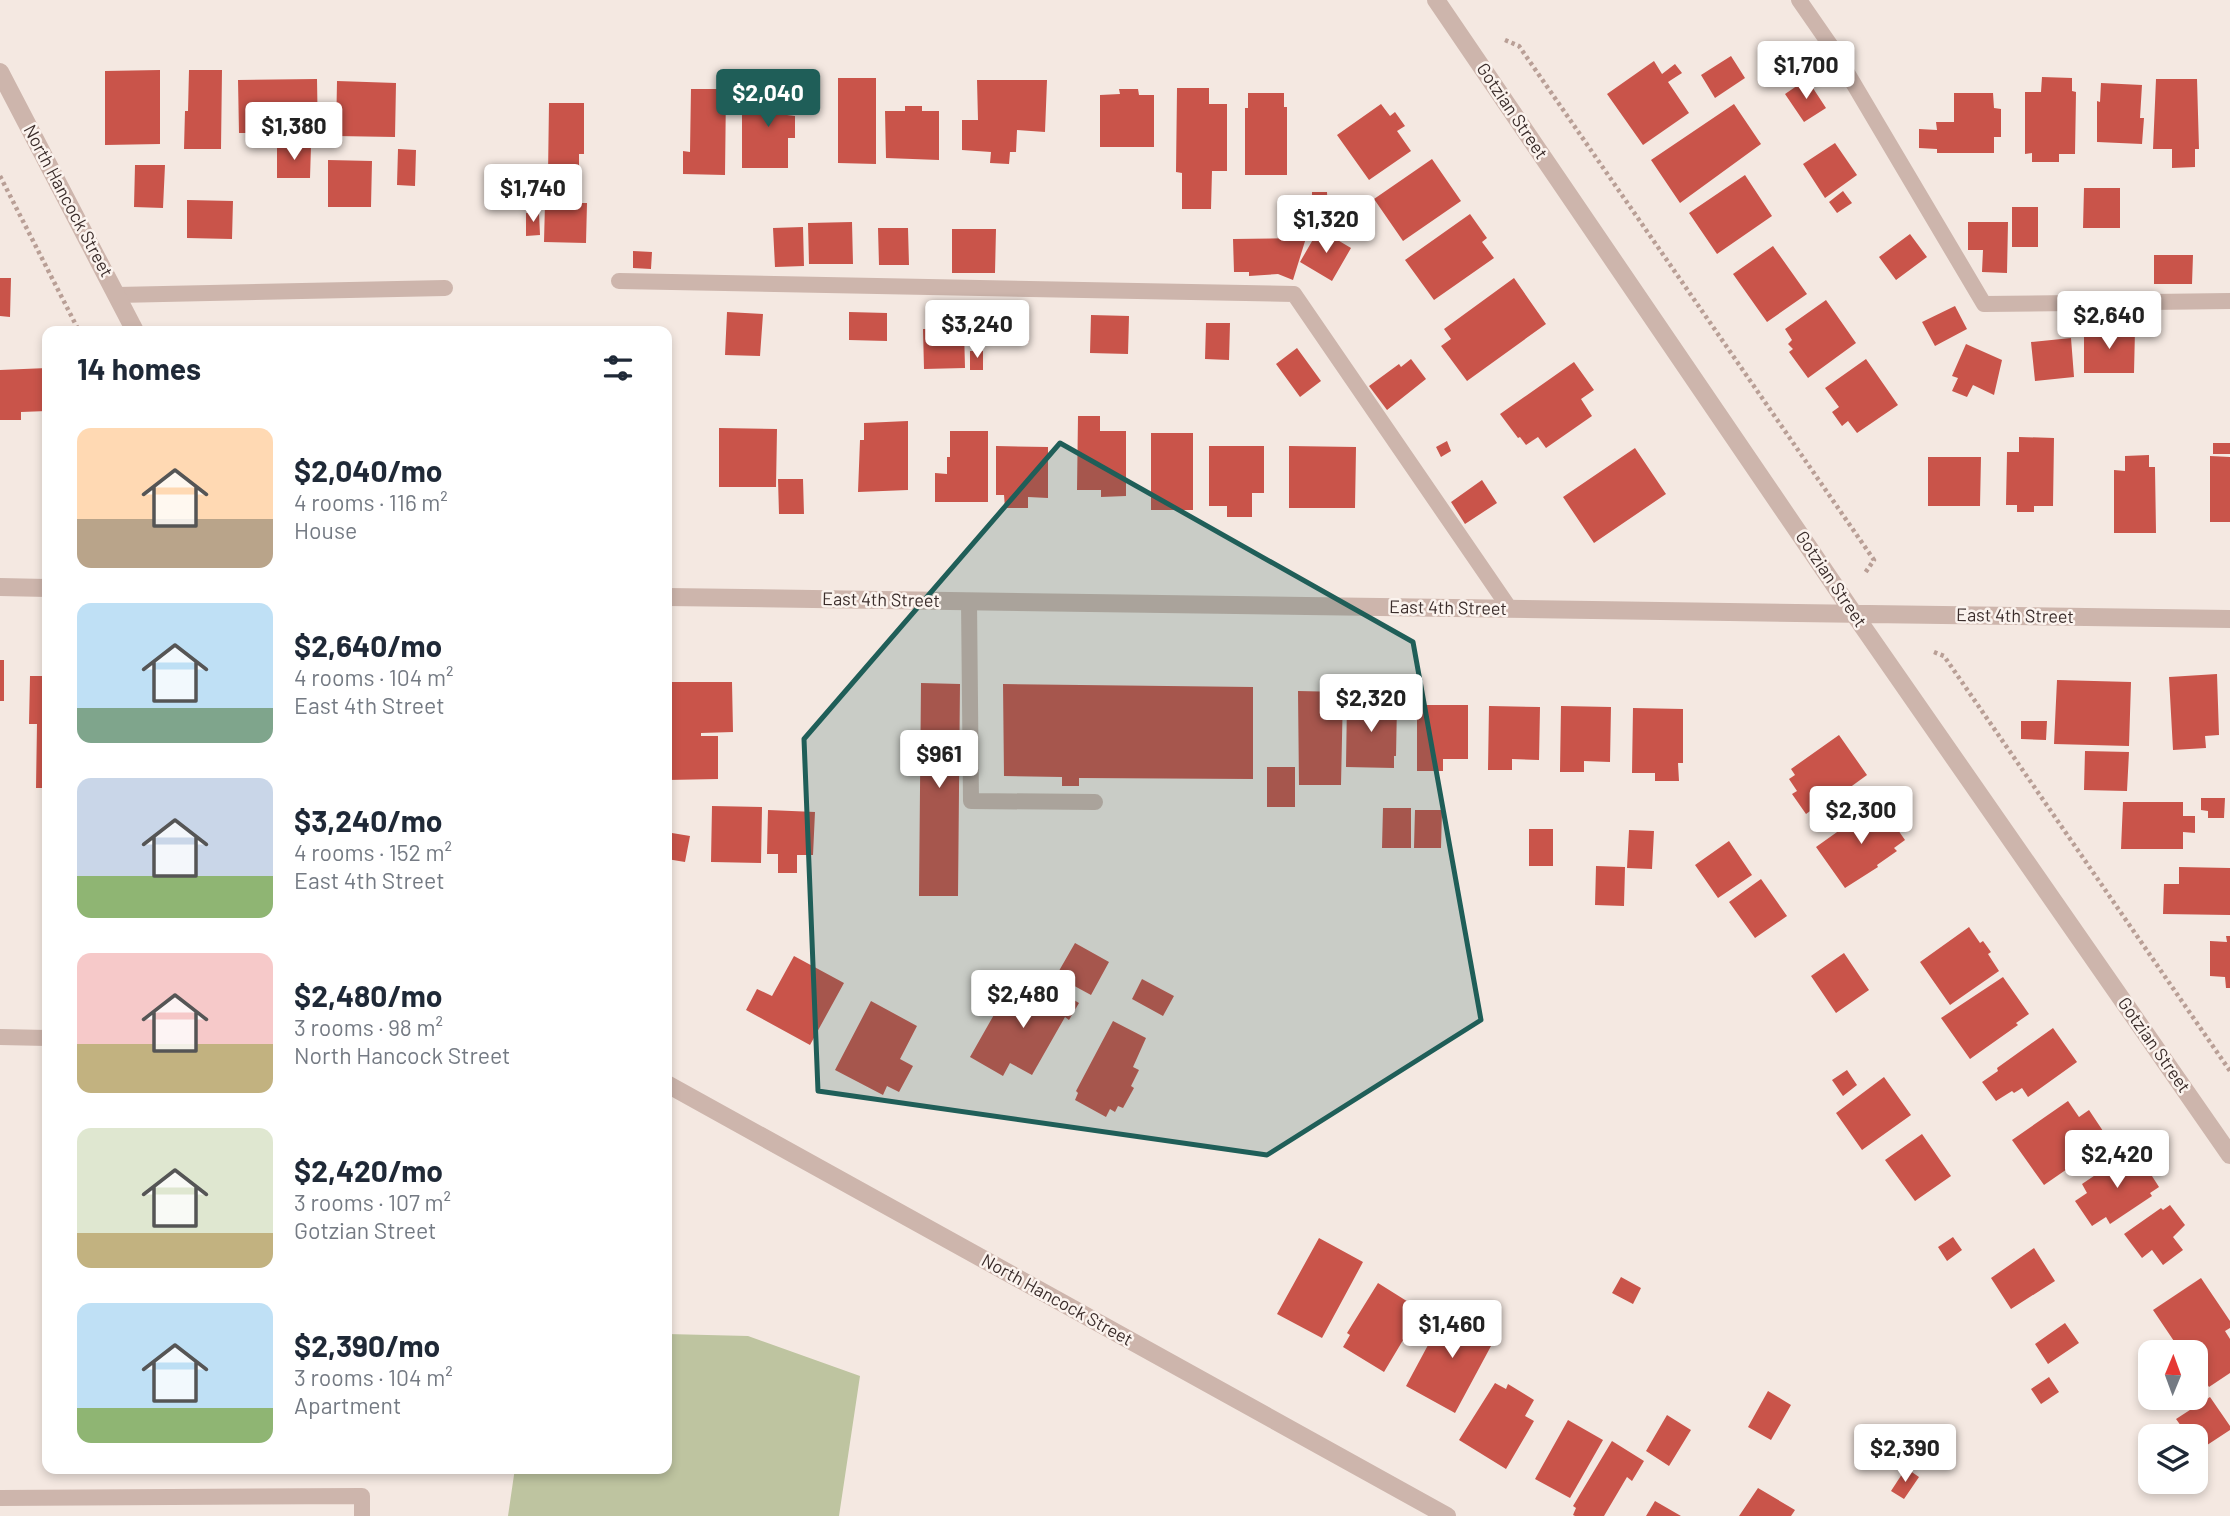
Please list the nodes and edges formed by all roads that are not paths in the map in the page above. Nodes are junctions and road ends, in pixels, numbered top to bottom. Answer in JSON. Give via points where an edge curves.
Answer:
{"nodes":[{"id":1,"x":1436,"y":0,"type":"edge"},
{"id":2,"x":1800,"y":0,"type":"edge"},
{"id":3,"x":0,"y":72,"type":"edge"},
{"id":4,"x":620,"y":281,"type":"dead end"},
{"id":5,"x":445,"y":288,"type":"dead end"},
{"id":6,"x":117,"y":295,"type":"junction"},
{"id":7,"x":2230,"y":301,"type":"edge"},
{"id":8,"x":132,"y":326,"type":"edge"},
{"id":9,"x":0,"y":587,"type":"edge"},
{"id":10,"x":42,"y":588,"type":"edge"},
{"id":11,"x":672,"y":597,"type":"edge"},
{"id":12,"x":969,"y":601,"type":"junction"},
{"id":13,"x":1510,"y":609,"type":"junction"},
{"id":14,"x":1854,"y":614,"type":"junction"},
{"id":15,"x":2230,"y":619,"type":"edge"},
{"id":16,"x":1095,"y":802,"type":"dead end"},
{"id":17,"x":0,"y":1037,"type":"edge"},
{"id":18,"x":42,"y":1038,"type":"edge"},
{"id":19,"x":672,"y":1087,"type":"edge"},
{"id":20,"x":2230,"y":1155,"type":"edge"},
{"id":21,"x":0,"y":1498,"type":"edge"},
{"id":22,"x":362,"y":1516,"type":"edge"},
{"id":23,"x":1447,"y":1516,"type":"edge"}],
"edges":[{"from":1,"to":14,"type":"street","name":"Gotzian Street"},
{"from":2,"to":7,"type":"lane","via":[[1984,304]]},
{"from":3,"to":6,"type":"street","name":"North Hancock Street"},
{"from":4,"to":13,"type":"lane","via":[[1294,294]]},
{"from":5,"to":6,"type":"lane"},
{"from":6,"to":8,"type":"street","name":"North Hancock Street"},
{"from":9,"to":10,"type":"street"},
{"from":11,"to":12,"type":"street","name":"East 4th Street"},
{"from":12,"to":13,"type":"street","name":"East 4th Street"},
{"from":12,"to":16,"type":"lane","via":[[971,801]]},
{"from":13,"to":14,"type":"street","name":"East 4th Street"},
{"from":14,"to":15,"type":"street","name":"East 4th Street"},
{"from":14,"to":20,"type":"street","name":"Gotzian Street"},
{"from":17,"to":18,"type":"lane"},
{"from":19,"to":23,"type":"street","name":"North Hancock Street"},
{"from":21,"to":22,"type":"lane","via":[[362,1496]]}]}
